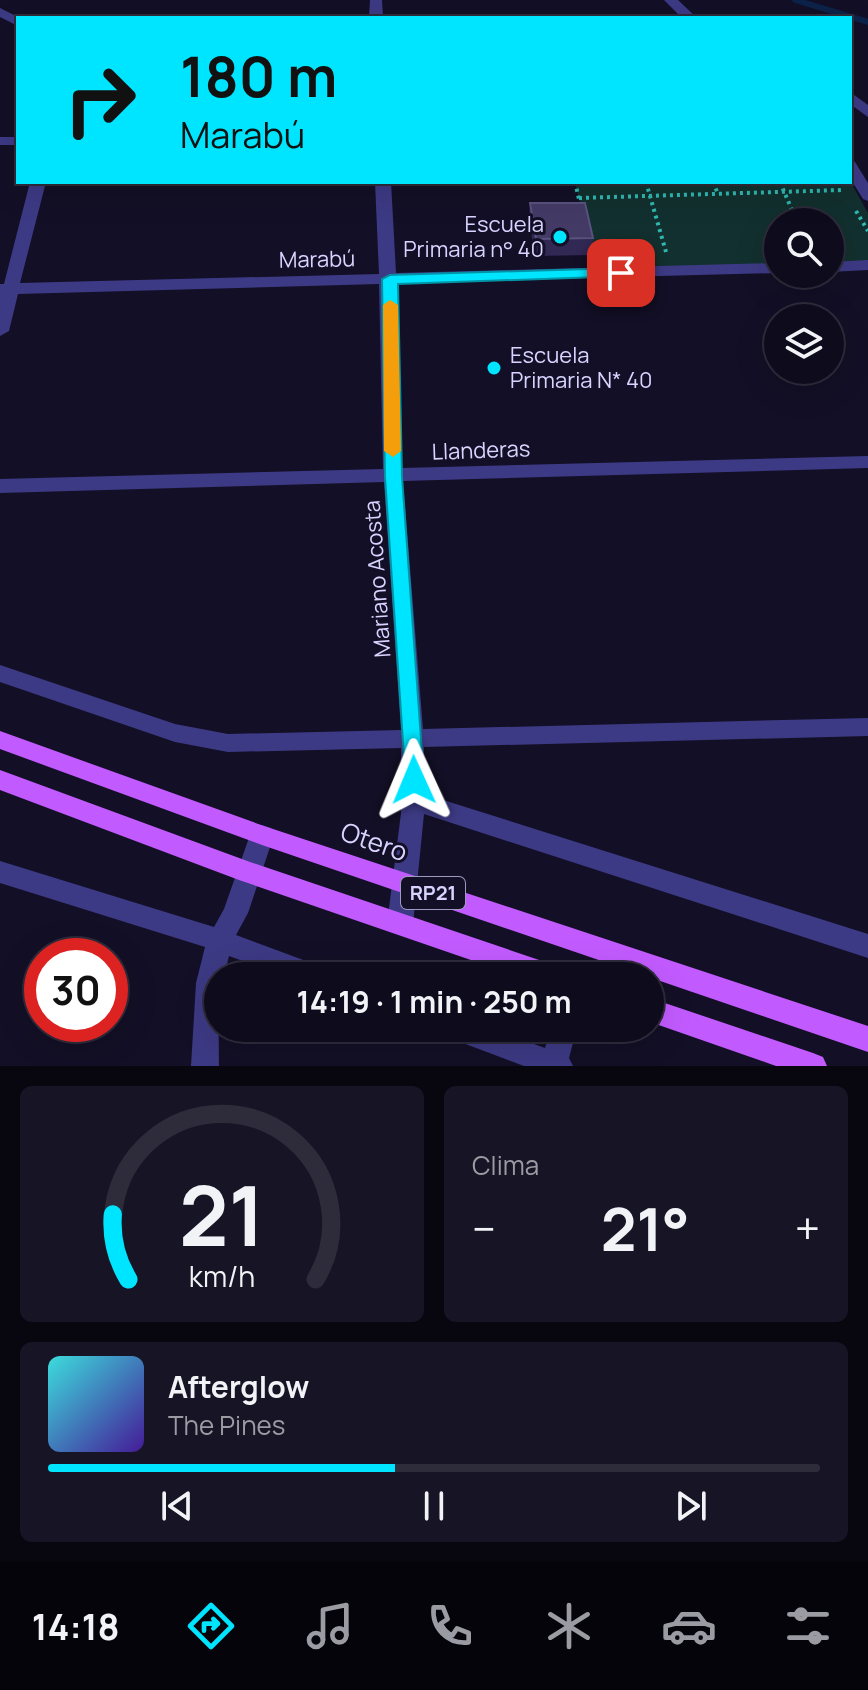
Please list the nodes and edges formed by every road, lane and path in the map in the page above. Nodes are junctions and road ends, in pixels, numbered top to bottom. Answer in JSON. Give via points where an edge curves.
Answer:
{"nodes":[{"id":1,"x":670,"y":0,"type":"edge"},
{"id":2,"x":688,"y":16,"type":"edge"},
{"id":3,"x":852,"y":98,"type":"edge"},
{"id":4,"x":868,"y":116,"type":"edge"},
{"id":5,"x":852,"y":168,"type":"edge"},
{"id":6,"x":37,"y":184,"type":"edge"},
{"id":7,"x":383,"y":184,"type":"edge"},
{"id":8,"x":576,"y":184,"type":"edge"},
{"id":9,"x":647,"y":184,"type":"edge"},
{"id":10,"x":714,"y":184,"type":"edge"},
{"id":11,"x":781,"y":184,"type":"edge"},
{"id":12,"x":844,"y":190,"type":"dead end"},
{"id":13,"x":784,"y":192,"type":"junction"},
{"id":14,"x":718,"y":194,"type":"junction"},
{"id":15,"x":650,"y":196,"type":"junction"},
{"id":16,"x":868,"y":196,"type":"edge"},
{"id":17,"x":579,"y":198,"type":"junction"},
{"id":18,"x":791,"y":208,"type":"edge"},
{"id":19,"x":584,"y":220,"type":"edge"},
{"id":20,"x":651,"y":253,"type":"dead end"},
{"id":21,"x":868,"y":265,"type":"edge"},
{"id":22,"x":844,"y":266,"type":"edge"},
{"id":23,"x":764,"y":268,"type":"edge"},
{"id":24,"x":390,"y":279,"type":"junction"},
{"id":25,"x":5,"y":288,"type":"edge"},
{"id":26,"x":0,"y":331,"type":"edge"},
{"id":27,"x":868,"y":462,"type":"edge"},
{"id":28,"x":393,"y":477,"type":"junction"},
{"id":29,"x":0,"y":486,"type":"edge"},
{"id":30,"x":0,"y":673,"type":"edge"},
{"id":31,"x":868,"y":727,"type":"edge"},
{"id":32,"x":413,"y":736,"type":"junction"},
{"id":33,"x":0,"y":740,"type":"edge"},
{"id":34,"x":0,"y":780,"type":"edge"},
{"id":35,"x":414,"y":801,"type":"junction"},
{"id":36,"x":262,"y":835,"type":"junction"},
{"id":37,"x":0,"y":872,"type":"edge"},
{"id":38,"x":248,"y":872,"type":"junction"},
{"id":39,"x":408,"y":885,"type":"junction"},
{"id":40,"x":400,"y":924,"type":"junction"},
{"id":41,"x":220,"y":940,"type":"junction"},
{"id":42,"x":868,"y":946,"type":"edge"},
{"id":43,"x":279,"y":962,"type":"edge"},
{"id":44,"x":510,"y":962,"type":"edge"},
{"id":45,"x":664,"y":1015,"type":"edge"},
{"id":46,"x":868,"y":1039,"type":"edge"},
{"id":47,"x":494,"y":1042,"type":"edge"},
{"id":48,"x":561,"y":1042,"type":"edge"},
{"id":49,"x":556,"y":1065,"type":"edge"},
{"id":50,"x":205,"y":1066,"type":"edge"},
{"id":51,"x":813,"y":1066,"type":"edge"}],
"edges":[{"from":1,"to":2,"type":"street"},
{"from":3,"to":4,"type":"street"},
{"from":5,"to":16,"type":"street"},
{"from":6,"to":25,"type":"street"},
{"from":7,"to":24,"type":"street","name":"Mariano Acosta"},
{"from":8,"to":17,"type":"path"},
{"from":9,"to":15,"type":"path"},
{"from":10,"to":14,"type":"path"},
{"from":11,"to":13,"type":"path"},
{"from":12,"to":13,"type":"path"},
{"from":13,"to":14,"type":"path"},
{"from":13,"to":18,"type":"path"},
{"from":14,"to":15,"type":"path"},
{"from":15,"to":17,"type":"path"},
{"from":15,"to":20,"type":"path","via":[[666,252]]},
{"from":17,"to":19,"type":"path"},
{"from":21,"to":22,"type":"street"},
{"from":23,"to":24,"type":"street","name":"Marabú"},
{"from":24,"to":25,"type":"street","name":"Marabú"},
{"from":24,"to":28,"type":"street","name":"Mariano Acosta"},
{"from":25,"to":26,"type":"street"},
{"from":27,"to":28,"type":"street","name":"Llanderas"},
{"from":28,"to":29,"type":"street","name":"Llanderas"},
{"from":28,"to":32,"type":"street","name":"Mariano Acosta"},
{"from":30,"to":32,"type":"street","via":[[175,733],[228,743]]},
{"from":31,"to":32,"type":"street"},
{"from":32,"to":35,"type":"street","name":"Mariano Acosta"},
{"from":33,"to":36,"type":"main road","name":"Otero","number":"RP21"},
{"from":34,"to":38,"type":"main road","number":"RP21"},
{"from":35,"to":39,"type":"street","name":"Mariano Acosta"},
{"from":35,"to":42,"type":"street"},
{"from":36,"to":38,"type":"street"},
{"from":36,"to":39,"type":"main road","name":"Otero","number":"RP21"},
{"from":37,"to":41,"type":"street"},
{"from":38,"to":40,"type":"main road","number":"RP21"},
{"from":38,"to":41,"type":"street"},
{"from":39,"to":40,"type":"street","name":"Mariano Acosta"},
{"from":39,"to":46,"type":"main road","name":"Otero","number":"RP21"},
{"from":40,"to":44,"type":"main road","number":"RP21"},
{"from":41,"to":43,"type":"street"},
{"from":41,"to":50,"type":"street","via":[[209,983]]},
{"from":45,"to":51,"type":"main road"},
{"from":47,"to":49,"type":"street"},
{"from":48,"to":49,"type":"street"}]}
